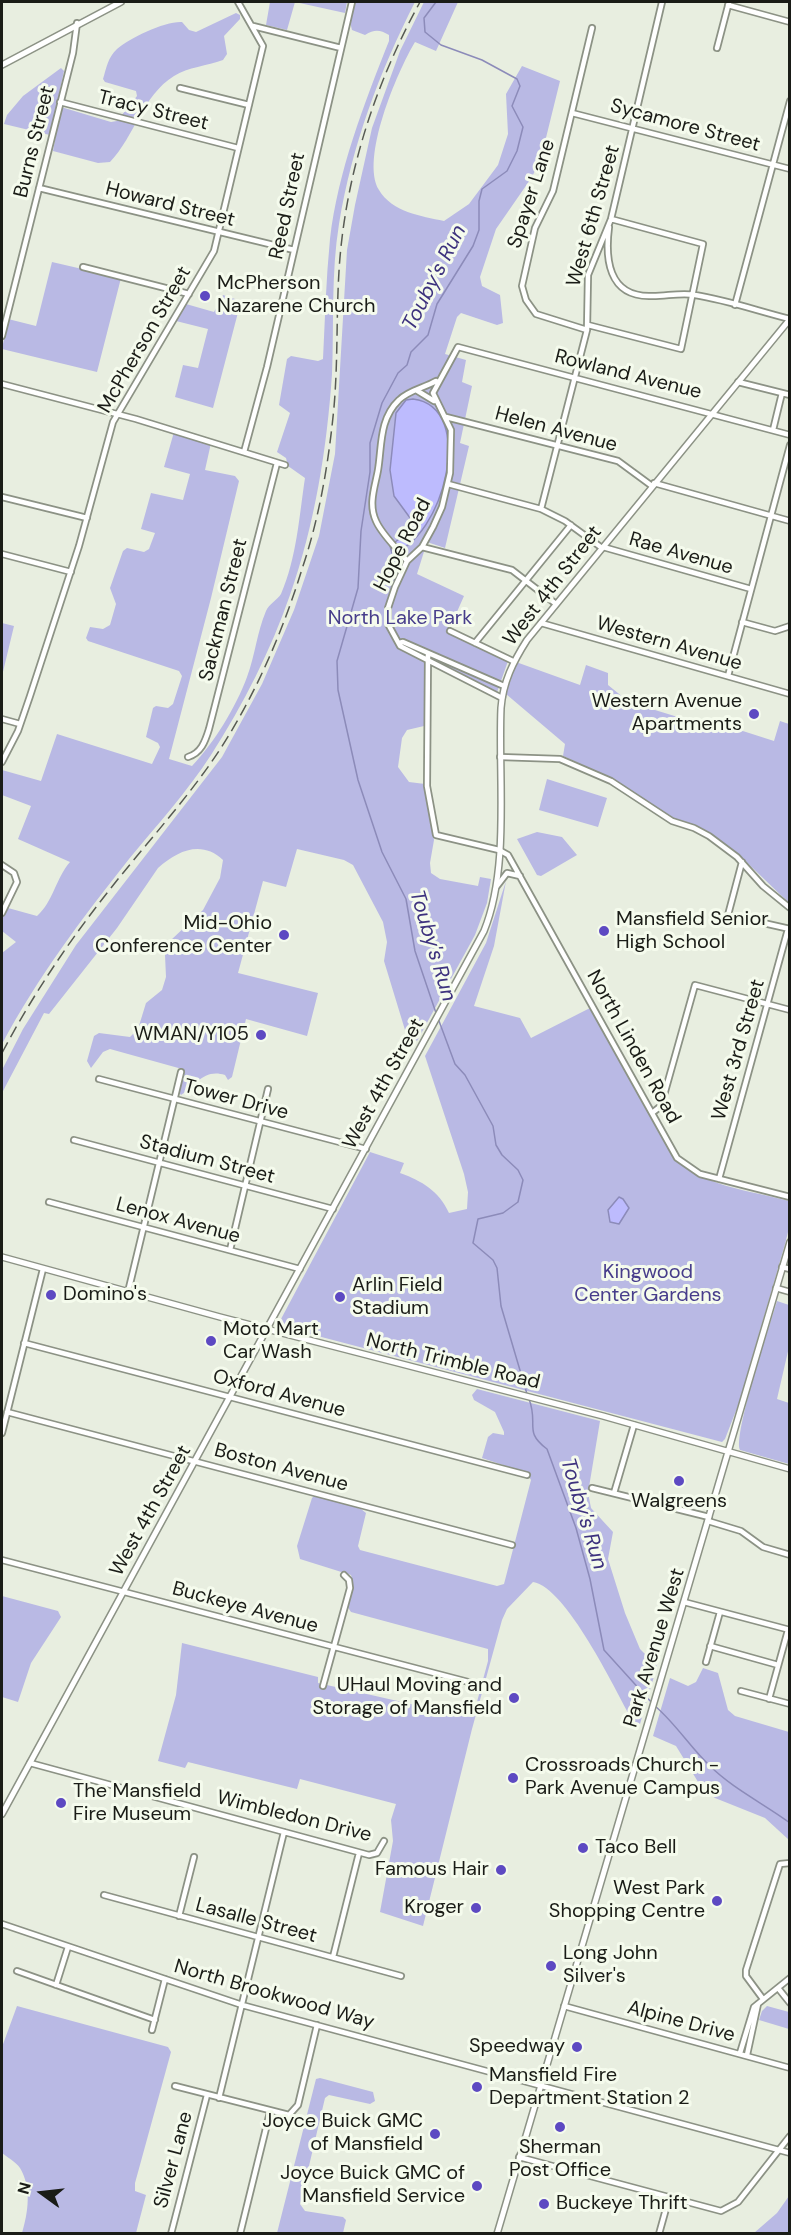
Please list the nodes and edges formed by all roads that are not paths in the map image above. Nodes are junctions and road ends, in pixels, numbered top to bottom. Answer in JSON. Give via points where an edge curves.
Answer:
{"nodes":[{"id":1,"x":122,"y":2,"type":"edge"},
{"id":2,"x":238,"y":2,"type":"edge"},
{"id":3,"x":352,"y":2,"type":"edge"},
{"id":4,"x":662,"y":2,"type":"edge"},
{"id":5,"x":728,"y":3,"type":"edge"},
{"id":6,"x":789,"y":22,"type":"edge"},
{"id":7,"x":77,"y":23,"type":"junction"},
{"id":8,"x":254,"y":26,"type":"junction"},
{"id":9,"x":592,"y":28,"type":"dead end"},
{"id":10,"x":340,"y":48,"type":"junction"},
{"id":11,"x":717,"y":48,"type":"dead end"},
{"id":12,"x":2,"y":65,"type":"edge"},
{"id":13,"x":180,"y":88,"type":"dead end"},
{"id":14,"x":789,"y":101,"type":"edge"},
{"id":15,"x":60,"y":102,"type":"junction"},
{"id":16,"x":249,"y":105,"type":"junction"},
{"id":17,"x":572,"y":113,"type":"junction"},
{"id":18,"x":634,"y":127,"type":"junction"},
{"id":19,"x":238,"y":148,"type":"junction"},
{"id":20,"x":774,"y":165,"type":"junction"},
{"id":21,"x":789,"y":169,"type":"edge"},
{"id":22,"x":39,"y":188,"type":"junction"},
{"id":23,"x":610,"y":222,"type":"junction"},
{"id":24,"x":218,"y":232,"type":"junction"},
{"id":25,"x":294,"y":250,"type":"junction"},
{"id":26,"x":83,"y":267,"type":"dead end"},
{"id":27,"x":189,"y":294,"type":"junction"},
{"id":28,"x":694,"y":294,"type":"junction"},
{"id":29,"x":735,"y":305,"type":"junction"},
{"id":30,"x":789,"y":319,"type":"edge"},
{"id":31,"x":587,"y":328,"type":"junction"},
{"id":32,"x":2,"y":336,"type":"edge"},
{"id":33,"x":575,"y":377,"type":"junction"},
{"id":34,"x":438,"y":380,"type":"junction"},
{"id":35,"x":738,"y":382,"type":"junction"},
{"id":36,"x":2,"y":384,"type":"edge"},
{"id":37,"x":416,"y":390,"type":"junction"},
{"id":38,"x":782,"y":393,"type":"junction"},
{"id":39,"x":789,"y":395,"type":"edge"},
{"id":40,"x":435,"y":401,"type":"junction"},
{"id":41,"x":712,"y":412,"type":"junction"},
{"id":42,"x":117,"y":414,"type":"junction"},
{"id":43,"x":446,"y":417,"type":"junction"},
{"id":44,"x":773,"y":430,"type":"junction"},
{"id":45,"x":789,"y":435,"type":"edge"},
{"id":46,"x":557,"y":445,"type":"junction"},
{"id":47,"x":789,"y":445,"type":"edge"},
{"id":48,"x":244,"y":452,"type":"junction"},
{"id":49,"x":277,"y":463,"type":"junction"},
{"id":50,"x":285,"y":465,"type":"dead end"},
{"id":51,"x":448,"y":484,"type":"junction"},
{"id":52,"x":653,"y":484,"type":"junction"},
{"id":53,"x":2,"y":497,"type":"edge"},
{"id":54,"x":541,"y":509,"type":"junction"},
{"id":55,"x":770,"y":516,"type":"junction"},
{"id":56,"x":87,"y":518,"type":"junction"},
{"id":57,"x":789,"y":521,"type":"edge"},
{"id":58,"x":571,"y":525,"type":"junction"},
{"id":59,"x":422,"y":547,"type":"junction"},
{"id":60,"x":602,"y":547,"type":"junction"},
{"id":61,"x":2,"y":555,"type":"edge"},
{"id":62,"x":407,"y":561,"type":"junction"},
{"id":63,"x":71,"y":572,"type":"junction"},
{"id":64,"x":527,"y":580,"type":"junction"},
{"id":65,"x":751,"y":589,"type":"junction"},
{"id":66,"x":556,"y":604,"type":"junction"},
{"id":67,"x":742,"y":622,"type":"junction"},
{"id":68,"x":541,"y":623,"type":"junction"},
{"id":69,"x":789,"y":626,"type":"edge"},
{"id":70,"x":450,"y":631,"type":"dead end"},
{"id":71,"x":399,"y":642,"type":"junction"},
{"id":72,"x":475,"y":643,"type":"junction"},
{"id":73,"x":428,"y":654,"type":"junction"},
{"id":74,"x":428,"y":661,"type":"junction"},
{"id":75,"x":512,"y":664,"type":"junction"},
{"id":76,"x":728,"y":676,"type":"junction"},
{"id":77,"x":504,"y":686,"type":"junction"},
{"id":78,"x":789,"y":694,"type":"edge"},
{"id":79,"x":502,"y":698,"type":"junction"},
{"id":80,"x":2,"y":719,"type":"edge"},
{"id":81,"x":20,"y":724,"type":"junction"},
{"id":82,"x":188,"y":757,"type":"dead end"},
{"id":83,"x":500,"y":757,"type":"junction"},
{"id":84,"x":2,"y":762,"type":"edge"},
{"id":85,"x":499,"y":850,"type":"junction"},
{"id":86,"x":742,"y":862,"type":"junction"},
{"id":87,"x":2,"y":865,"type":"edge"},
{"id":88,"x":520,"y":876,"type":"junction"},
{"id":89,"x":497,"y":887,"type":"junction"},
{"id":90,"x":789,"y":908,"type":"edge"},
{"id":91,"x":2,"y":913,"type":"edge"},
{"id":92,"x":789,"y":929,"type":"edge"},
{"id":93,"x":767,"y":1005,"type":"junction"},
{"id":94,"x":789,"y":1010,"type":"edge"},
{"id":95,"x":182,"y":1071,"type":"dead end"},
{"id":96,"x":99,"y":1079,"type":"dead end"},
{"id":97,"x":268,"y":1089,"type":"dead end"},
{"id":98,"x":175,"y":1099,"type":"junction"},
{"id":99,"x":652,"y":1113,"type":"junction"},
{"id":100,"x":261,"y":1122,"type":"junction"},
{"id":101,"x":74,"y":1140,"type":"dead end"},
{"id":102,"x":366,"y":1149,"type":"junction"},
{"id":103,"x":160,"y":1163,"type":"junction"},
{"id":104,"x":719,"y":1179,"type":"junction"},
{"id":105,"x":245,"y":1186,"type":"junction"},
{"id":106,"x":789,"y":1197,"type":"edge"},
{"id":107,"x":49,"y":1202,"type":"dead end"},
{"id":108,"x":333,"y":1209,"type":"junction"},
{"id":109,"x":143,"y":1228,"type":"junction"},
{"id":110,"x":789,"y":1242,"type":"edge"},
{"id":111,"x":230,"y":1250,"type":"junction"},
{"id":112,"x":2,"y":1257,"type":"edge"},
{"id":113,"x":783,"y":1267,"type":"junction"},
{"id":114,"x":43,"y":1269,"type":"junction"},
{"id":115,"x":300,"y":1269,"type":"junction"},
{"id":116,"x":789,"y":1269,"type":"edge"},
{"id":117,"x":776,"y":1288,"type":"junction"},
{"id":118,"x":128,"y":1292,"type":"junction"},
{"id":119,"x":789,"y":1292,"type":"edge"},
{"id":120,"x":267,"y":1329,"type":"junction"},
{"id":121,"x":24,"y":1343,"type":"junction"},
{"id":122,"x":230,"y":1397,"type":"junction"},
{"id":123,"x":7,"y":1412,"type":"junction"},
{"id":124,"x":634,"y":1425,"type":"junction"},
{"id":125,"x":2,"y":1433,"type":"edge"},
{"id":126,"x":729,"y":1452,"type":"junction"},
{"id":127,"x":195,"y":1461,"type":"junction"},
{"id":128,"x":789,"y":1469,"type":"edge"},
{"id":129,"x":527,"y":1475,"type":"dead end"},
{"id":130,"x":592,"y":1488,"type":"dead end"},
{"id":131,"x":614,"y":1493,"type":"junction"},
{"id":132,"x":709,"y":1519,"type":"junction"},
{"id":133,"x":512,"y":1545,"type":"dead end"},
{"id":134,"x":789,"y":1555,"type":"edge"},
{"id":135,"x":2,"y":1560,"type":"edge"},
{"id":136,"x":344,"y":1575,"type":"dead end"},
{"id":137,"x":124,"y":1591,"type":"junction"},
{"id":138,"x":684,"y":1602,"type":"junction"},
{"id":139,"x":720,"y":1612,"type":"junction"},
{"id":140,"x":789,"y":1630,"type":"edge"},
{"id":141,"x":710,"y":1646,"type":"junction"},
{"id":142,"x":334,"y":1647,"type":"junction"},
{"id":143,"x":706,"y":1662,"type":"dead end"},
{"id":144,"x":778,"y":1665,"type":"junction"},
{"id":145,"x":480,"y":1685,"type":"dead end"},
{"id":146,"x":323,"y":1686,"type":"dead end"},
{"id":147,"x":741,"y":1691,"type":"dead end"},
{"id":148,"x":769,"y":1699,"type":"junction"},
{"id":149,"x":789,"y":1704,"type":"edge"},
{"id":150,"x":30,"y":1763,"type":"junction"},
{"id":151,"x":2,"y":1814,"type":"edge"},
{"id":152,"x":284,"y":1832,"type":"junction"},
{"id":153,"x":384,"y":1841,"type":"dead end"},
{"id":154,"x":359,"y":1853,"type":"junction"},
{"id":155,"x":194,"y":1857,"type":"dead end"},
{"id":156,"x":789,"y":1863,"type":"edge"},
{"id":157,"x":104,"y":1895,"type":"dead end"},
{"id":158,"x":179,"y":1916,"type":"junction"},
{"id":159,"x":2,"y":1924,"type":"edge"},
{"id":160,"x":258,"y":1937,"type":"junction"},
{"id":161,"x":68,"y":1947,"type":"junction"},
{"id":162,"x":333,"y":1958,"type":"junction"},
{"id":163,"x":17,"y":1971,"type":"dead end"},
{"id":164,"x":401,"y":1976,"type":"dead end"},
{"id":165,"x":789,"y":1978,"type":"edge"},
{"id":166,"x":165,"y":1979,"type":"junction"},
{"id":167,"x":56,"y":1985,"type":"junction"},
{"id":168,"x":778,"y":1988,"type":"junction"},
{"id":169,"x":763,"y":1999,"type":"junction"},
{"id":170,"x":789,"y":2002,"type":"edge"},
{"id":171,"x":758,"y":2004,"type":"junction"},
{"id":172,"x":242,"y":2005,"type":"junction"},
{"id":173,"x":564,"y":2006,"type":"junction"},
{"id":174,"x":155,"y":2020,"type":"junction"},
{"id":175,"x":317,"y":2025,"type":"junction"},
{"id":176,"x":152,"y":2030,"type":"dead end"},
{"id":177,"x":740,"y":2053,"type":"junction"},
{"id":178,"x":747,"y":2055,"type":"junction"},
{"id":179,"x":789,"y":2068,"type":"edge"},
{"id":180,"x":541,"y":2085,"type":"junction"},
{"id":181,"x":175,"y":2086,"type":"dead end"},
{"id":182,"x":207,"y":2095,"type":"junction"},
{"id":183,"x":219,"y":2098,"type":"junction"},
{"id":184,"x":270,"y":2112,"type":"junction"},
{"id":185,"x":789,"y":2136,"type":"edge"},
{"id":186,"x":778,"y":2150,"type":"junction"},
{"id":187,"x":789,"y":2153,"type":"edge"},
{"id":188,"x":519,"y":2157,"type":"junction"},
{"id":189,"x":669,"y":2198,"type":"junction"},
{"id":190,"x":171,"y":2234,"type":"edge"},
{"id":191,"x":240,"y":2234,"type":"edge"},
{"id":192,"x":497,"y":2234,"type":"edge"},
{"id":193,"x":659,"y":2234,"type":"edge"}],
"edges":[{"from":1,"to":7,"type":"main road"},
{"from":2,"to":8,"type":"street","name":"McPherson Street"},
{"from":3,"to":10,"type":"street","name":"Reed Street"},
{"from":4,"to":18,"type":"street","name":"West 6th Street"},
{"from":5,"to":6,"type":"street"},
{"from":5,"to":11,"type":"street"},
{"from":7,"to":12,"type":"main road"},
{"from":7,"to":15,"type":"street","name":"Burns Street"},
{"from":8,"to":10,"type":"street"},
{"from":8,"to":16,"type":"street","name":"McPherson Street","via":[[263,46]]},
{"from":9,"to":17,"type":"street","name":"Spayer Lane"},
{"from":10,"to":25,"type":"street","name":"Reed Street"},
{"from":13,"to":16,"type":"street"},
{"from":14,"to":20,"type":"street"},
{"from":15,"to":19,"type":"street","name":"Tracy Street"},
{"from":15,"to":22,"type":"street","name":"Burns Street"},
{"from":16,"to":19,"type":"street","name":"McPherson Street"},
{"from":17,"to":18,"type":"street","name":"Sycamore Street"},
{"from":17,"to":31,"type":"street","name":"Spayer Lane","via":[[552,196],[535,228],[522,286],[536,314]]},
{"from":18,"to":20,"type":"street","name":"Sycamore Street"},
{"from":18,"to":23,"type":"street","name":"West 6th Street"},
{"from":19,"to":24,"type":"street","name":"McPherson Street"},
{"from":20,"to":21,"type":"street","name":"Sycamore Street"},
{"from":20,"to":29,"type":"street"},
{"from":22,"to":24,"type":"street","name":"Howard Street"},
{"from":22,"to":32,"type":"street","name":"Burns Street"},
{"from":23,"to":28,"type":"street","via":[[606,255],[619,284],[644,296]]},
{"from":23,"to":28,"type":"street","via":[[704,246]]},
{"from":23,"to":31,"type":"street","name":"West 6th Street","via":[[588,275]]},
{"from":24,"to":25,"type":"street","name":"Howard Street"},
{"from":24,"to":27,"type":"street","name":"McPherson Street","via":[[214,251]]},
{"from":25,"to":48,"type":"street","name":"Reed Street"},
{"from":26,"to":27,"type":"street"},
{"from":27,"to":42,"type":"street","name":"McPherson Street"},
{"from":28,"to":29,"type":"street"},
{"from":28,"to":31,"type":"street","name":"Spayer Lane","via":[[681,349]]},
{"from":29,"to":30,"type":"street"},
{"from":30,"to":35,"type":"main road","name":"West 4th Street"},
{"from":31,"to":33,"type":"street","name":"West 6th Street"},
{"from":33,"to":34,"type":"street","name":"Rowland Avenue","via":[[458,347]]},
{"from":33,"to":41,"type":"street","name":"Rowland Avenue"},
{"from":33,"to":46,"type":"street","name":"West 6th Street"},
{"from":34,"to":37,"type":"street"},
{"from":34,"to":40,"type":"street","via":[[433,393]]},
{"from":35,"to":38,"type":"street"},
{"from":35,"to":41,"type":"main road","name":"West 4th Street"},
{"from":36,"to":42,"type":"street"},
{"from":37,"to":40,"type":"street"},
{"from":37,"to":62,"type":"street","via":[[392,409],[380,439],[372,508],[377,523]]},
{"from":38,"to":39,"type":"street"},
{"from":38,"to":44,"type":"street"},
{"from":40,"to":43,"type":"street"},
{"from":41,"to":44,"type":"street","name":"Rowland Avenue"},
{"from":41,"to":52,"type":"main road","name":"West 4th Street"},
{"from":42,"to":48,"type":"street"},
{"from":42,"to":56,"type":"street","name":"McPherson Street"},
{"from":43,"to":46,"type":"street","name":"Helen Avenue"},
{"from":43,"to":51,"type":"street","name":"Hope Road","via":[[452,446]]},
{"from":44,"to":45,"type":"street","name":"Rowland Avenue"},
{"from":46,"to":52,"type":"street","name":"Helen Avenue","via":[[618,461]]},
{"from":46,"to":54,"type":"street","name":"West 6th Street"},
{"from":47,"to":55,"type":"street"},
{"from":48,"to":49,"type":"street"},
{"from":49,"to":50,"type":"street"},
{"from":49,"to":82,"type":"street","name":"Sackman Street","via":[[209,729],[202,747]]},
{"from":51,"to":54,"type":"street","name":"Rae Avenue"},
{"from":51,"to":59,"type":"street","name":"Hope Road"},
{"from":52,"to":55,"type":"street","name":"Helen Avenue"},
{"from":52,"to":60,"type":"main road","name":"West 4th Street"},
{"from":53,"to":56,"type":"street"},
{"from":54,"to":58,"type":"street","name":"Rae Avenue"},
{"from":55,"to":57,"type":"street","name":"Helen Avenue"},
{"from":55,"to":65,"type":"street"},
{"from":56,"to":63,"type":"street","name":"McPherson Street"},
{"from":58,"to":60,"type":"street","name":"Rae Avenue"},
{"from":58,"to":64,"type":"street"},
{"from":59,"to":62,"type":"street","name":"Hope Road"},
{"from":59,"to":64,"type":"street","via":[[512,570]]},
{"from":60,"to":65,"type":"street","name":"Rae Avenue"},
{"from":60,"to":66,"type":"main road","name":"West 4th Street"},
{"from":61,"to":63,"type":"street"},
{"from":62,"to":71,"type":"street","name":"Hope Road","via":[[394,587],[387,616]]},
{"from":63,"to":81,"type":"street","name":"McPherson Street"},
{"from":64,"to":66,"type":"street"},
{"from":64,"to":72,"type":"street"},
{"from":65,"to":67,"type":"street"},
{"from":66,"to":68,"type":"main road","name":"West 4th Street"},
{"from":67,"to":69,"type":"street","via":[[775,631]]},
{"from":67,"to":76,"type":"street"},
{"from":68,"to":75,"type":"main road","name":"West 4th Street"},
{"from":68,"to":76,"type":"street","name":"Western Avenue"},
{"from":70,"to":72,"type":"street"},
{"from":71,"to":73,"type":"street"},
{"from":71,"to":74,"type":"street"},
{"from":72,"to":75,"type":"street"},
{"from":73,"to":74,"type":"street"},
{"from":73,"to":77,"type":"street"},
{"from":74,"to":79,"type":"street"},
{"from":74,"to":85,"type":"street","via":[[427,786],[435,833]]},
{"from":75,"to":77,"type":"main road","name":"West 4th Street"},
{"from":76,"to":78,"type":"street","name":"Western Avenue"},
{"from":77,"to":79,"type":"main road","name":"West 4th Street"},
{"from":79,"to":83,"type":"main road","name":"West 4th Street"},
{"from":80,"to":81,"type":"street"},
{"from":81,"to":84,"type":"street","name":"McPherson Street"},
{"from":83,"to":85,"type":"main road","name":"West 4th Street"},
{"from":83,"to":86,"type":"street","via":[[551,758],[572,764],[618,785],[672,820],[700,831]]},
{"from":85,"to":88,"type":"street","name":"North Linden Road","via":[[508,855]]},
{"from":85,"to":89,"type":"main road","name":"West 4th Street"},
{"from":86,"to":90,"type":"street"},
{"from":86,"to":92,"type":"street","via":[[728,915]]},
{"from":87,"to":91,"type":"street","via":[[14,873],[17,882]]},
{"from":88,"to":89,"type":"street","via":[[507,873]]},
{"from":88,"to":99,"type":"street","name":"North Linden Road"},
{"from":89,"to":102,"type":"main road","name":"West 4th Street","via":[[484,931]]},
{"from":92,"to":93,"type":"street","name":"West 3rd Street"},
{"from":93,"to":94,"type":"street"},
{"from":93,"to":99,"type":"street","via":[[695,985],[661,1106]]},
{"from":93,"to":104,"type":"street","name":"West 3rd Street"},
{"from":95,"to":98,"type":"street"},
{"from":96,"to":98,"type":"street","name":"Tower Drive"},
{"from":97,"to":100,"type":"street"},
{"from":98,"to":100,"type":"street","name":"Tower Drive"},
{"from":98,"to":103,"type":"street"},
{"from":99,"to":104,"type":"street","name":"North Linden Road","via":[[683,1164]]},
{"from":100,"to":102,"type":"street","name":"Tower Drive"},
{"from":100,"to":105,"type":"street"},
{"from":101,"to":103,"type":"street","name":"Stadium Street"},
{"from":102,"to":108,"type":"main road","name":"West 4th Street"},
{"from":103,"to":105,"type":"street","name":"Stadium Street"},
{"from":103,"to":109,"type":"street"},
{"from":104,"to":106,"type":"street","name":"North Linden Road"},
{"from":105,"to":108,"type":"street","name":"Stadium Street"},
{"from":105,"to":111,"type":"street"},
{"from":107,"to":109,"type":"street","name":"Lenox Avenue"},
{"from":108,"to":115,"type":"main road","name":"West 4th Street"},
{"from":109,"to":111,"type":"street","name":"Lenox Avenue"},
{"from":109,"to":118,"type":"street"},
{"from":110,"to":113,"type":"main road","name":"Park Avenue West"},
{"from":111,"to":115,"type":"street","name":"Lenox Avenue"},
{"from":112,"to":114,"type":"main road","name":"North Trimble Road"},
{"from":113,"to":116,"type":"street"},
{"from":113,"to":117,"type":"main road","name":"Park Avenue West"},
{"from":114,"to":118,"type":"main road","name":"North Trimble Road"},
{"from":114,"to":121,"type":"street"},
{"from":115,"to":120,"type":"main road","name":"West 4th Street"},
{"from":117,"to":119,"type":"street"},
{"from":117,"to":126,"type":"main road","name":"Park Avenue West"},
{"from":118,"to":120,"type":"main road","name":"North Trimble Road"},
{"from":120,"to":122,"type":"main road","name":"West 4th Street"},
{"from":120,"to":124,"type":"main road","name":"North Trimble Road"},
{"from":121,"to":122,"type":"street","name":"Oxford Avenue"},
{"from":121,"to":123,"type":"street"},
{"from":122,"to":127,"type":"main road","name":"West 4th Street"},
{"from":122,"to":129,"type":"street","name":"Oxford Avenue"},
{"from":123,"to":125,"type":"street"},
{"from":123,"to":127,"type":"street","name":"Boston Avenue"},
{"from":124,"to":126,"type":"main road","name":"North Trimble Road"},
{"from":124,"to":131,"type":"street"},
{"from":126,"to":128,"type":"main road","name":"North Trimble Road"},
{"from":126,"to":132,"type":"main road","name":"Park Avenue West"},
{"from":127,"to":133,"type":"street","name":"Boston Avenue"},
{"from":127,"to":137,"type":"main road","name":"West 4th Street"},
{"from":130,"to":131,"type":"street"},
{"from":131,"to":132,"type":"street"},
{"from":132,"to":134,"type":"street","via":[[741,1532],[763,1547]]},
{"from":132,"to":138,"type":"main road","name":"Park Avenue West"},
{"from":135,"to":137,"type":"street","name":"Buckeye Avenue"},
{"from":136,"to":142,"type":"street","via":[[350,1588]]},
{"from":137,"to":142,"type":"street","name":"Buckeye Avenue"},
{"from":137,"to":150,"type":"main road","name":"West 4th Street"},
{"from":138,"to":139,"type":"street"},
{"from":138,"to":173,"type":"main road","name":"Park Avenue West"},
{"from":139,"to":140,"type":"street"},
{"from":139,"to":141,"type":"street"},
{"from":140,"to":144,"type":"street"},
{"from":141,"to":143,"type":"street"},
{"from":141,"to":144,"type":"street"},
{"from":142,"to":145,"type":"street","name":"Buckeye Avenue"},
{"from":142,"to":146,"type":"street"},
{"from":144,"to":148,"type":"street"},
{"from":147,"to":148,"type":"street"},
{"from":148,"to":149,"type":"street"},
{"from":150,"to":151,"type":"main road","name":"West 4th Street"},
{"from":150,"to":152,"type":"street","name":"Wimbledon Drive"},
{"from":152,"to":154,"type":"street","name":"Wimbledon Drive"},
{"from":152,"to":160,"type":"street","name":"Silver Lane"},
{"from":153,"to":154,"type":"street","name":"Wimbledon Drive","via":[[373,1855]]},
{"from":154,"to":162,"type":"street"},
{"from":155,"to":158,"type":"street"},
{"from":156,"to":169,"type":"street","via":[[780,1864],[746,1970],[746,1976]]},
{"from":157,"to":158,"type":"street","name":"Lasalle Street"},
{"from":158,"to":160,"type":"street","name":"Lasalle Street"},
{"from":159,"to":161,"type":"street","name":"North Brookwood Way"},
{"from":160,"to":162,"type":"street","name":"Lasalle Street"},
{"from":160,"to":172,"type":"street","name":"Silver Lane"},
{"from":161,"to":166,"type":"street","name":"North Brookwood Way"},
{"from":161,"to":167,"type":"street"},
{"from":162,"to":164,"type":"street","name":"Lasalle Street"},
{"from":163,"to":167,"type":"street"},
{"from":165,"to":168,"type":"street"},
{"from":166,"to":172,"type":"street","name":"North Brookwood Way"},
{"from":166,"to":174,"type":"street"},
{"from":167,"to":174,"type":"street"},
{"from":168,"to":169,"type":"street"},
{"from":168,"to":170,"type":"street"},
{"from":169,"to":171,"type":"street"},
{"from":171,"to":177,"type":"street","via":[[750,2014]]},
{"from":171,"to":178,"type":"street"},
{"from":172,"to":175,"type":"street","name":"North Brookwood Way"},
{"from":172,"to":183,"type":"street","name":"Silver Lane"},
{"from":173,"to":177,"type":"street","name":"Alpine Drive"},
{"from":173,"to":180,"type":"main road","name":"Park Avenue West"},
{"from":174,"to":176,"type":"street"},
{"from":175,"to":180,"type":"street","name":"North Brookwood Way"},
{"from":175,"to":184,"type":"street","via":[[296,2109],[289,2115]]},
{"from":177,"to":178,"type":"street","name":"Alpine Drive"},
{"from":178,"to":179,"type":"street","name":"Alpine Drive"},
{"from":180,"to":186,"type":"street","name":"North Brookwood Way"},
{"from":180,"to":188,"type":"main road","name":"Park Avenue West"},
{"from":181,"to":182,"type":"street"},
{"from":182,"to":183,"type":"street"},
{"from":182,"to":190,"type":"street","name":"Silver Lane"},
{"from":183,"to":184,"type":"street"},
{"from":184,"to":191,"type":"street"},
{"from":185,"to":186,"type":"street"},
{"from":186,"to":187,"type":"street","name":"North Brookwood Way"},
{"from":186,"to":189,"type":"street","via":[[744,2196],[730,2208],[715,2210]]},
{"from":188,"to":189,"type":"street"},
{"from":188,"to":192,"type":"main road","name":"Park Avenue West"},
{"from":189,"to":193,"type":"street"}]}
